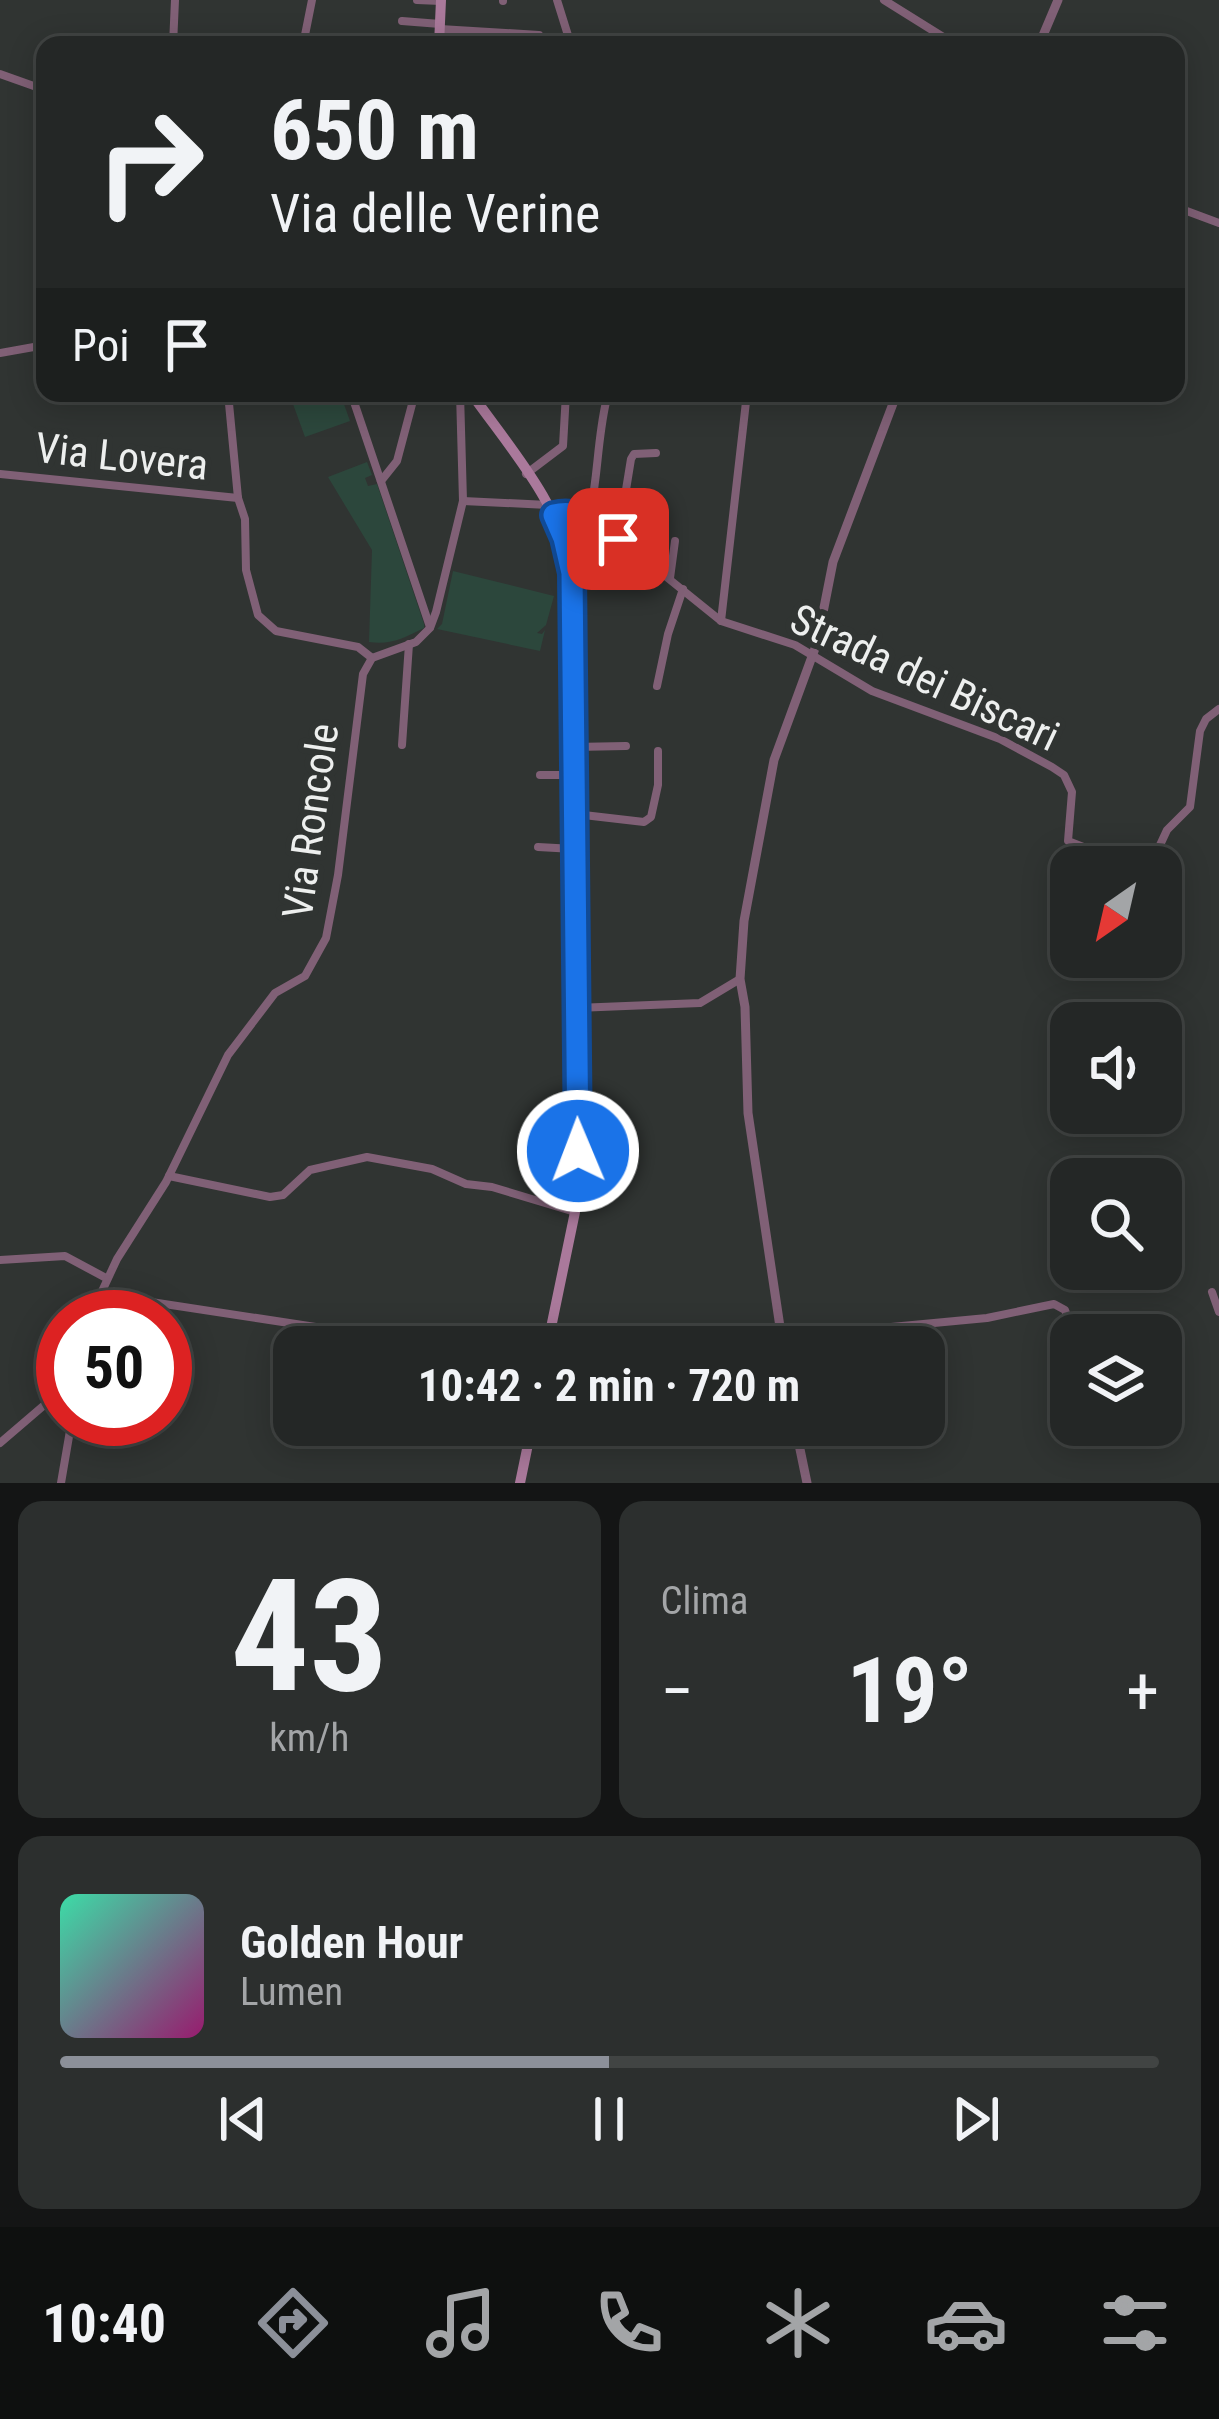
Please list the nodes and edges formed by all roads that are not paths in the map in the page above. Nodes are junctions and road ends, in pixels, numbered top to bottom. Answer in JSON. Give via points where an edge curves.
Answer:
{"nodes":[{"id":1,"x":175,"y":0,"type":"edge"},
{"id":2,"x":312,"y":0,"type":"edge"},
{"id":3,"x":417,"y":0,"type":"edge"},
{"id":4,"x":441,"y":0,"type":"edge"},
{"id":5,"x":556,"y":0,"type":"edge"},
{"id":6,"x":884,"y":0,"type":"edge"},
{"id":7,"x":1058,"y":0,"type":"edge"},
{"id":8,"x":402,"y":22,"type":"dead end"},
{"id":9,"x":440,"y":27,"type":"junction"},
{"id":10,"x":539,"y":35,"type":"dead end"},
{"id":11,"x":173,"y":36,"type":"edge"},
{"id":12,"x":305,"y":36,"type":"edge"},
{"id":13,"x":440,"y":36,"type":"edge"},
{"id":14,"x":569,"y":36,"type":"edge"},
{"id":15,"x":942,"y":36,"type":"edge"},
{"id":16,"x":1043,"y":36,"type":"edge"},
{"id":17,"x":0,"y":74,"type":"edge"},
{"id":18,"x":36,"y":86,"type":"edge"},
{"id":19,"x":1185,"y":210,"type":"edge"},
{"id":20,"x":1219,"y":223,"type":"edge"},
{"id":21,"x":36,"y":347,"type":"edge"},
{"id":22,"x":0,"y":353,"type":"edge"},
{"id":23,"x":229,"y":402,"type":"edge"},
{"id":24,"x":354,"y":402,"type":"edge"},
{"id":25,"x":413,"y":402,"type":"edge"},
{"id":26,"x":465,"y":402,"type":"edge"},
{"id":27,"x":471,"y":402,"type":"edge"},
{"id":28,"x":565,"y":402,"type":"edge"},
{"id":29,"x":606,"y":402,"type":"dead end"},
{"id":30,"x":746,"y":402,"type":"edge"},
{"id":31,"x":894,"y":402,"type":"edge"},
{"id":32,"x":656,"y":453,"type":"dead end"},
{"id":33,"x":0,"y":474,"type":"edge"},
{"id":34,"x":526,"y":474,"type":"junction"},
{"id":35,"x":381,"y":481,"type":"junction"},
{"id":36,"x":238,"y":498,"type":"junction"},
{"id":37,"x":463,"y":501,"type":"junction"},
{"id":38,"x":551,"y":510,"type":"junction"},
{"id":39,"x":589,"y":518,"type":"junction"},
{"id":40,"x":618,"y":539,"type":"junction"},
{"id":41,"x":675,"y":541,"type":"dead end"},
{"id":42,"x":670,"y":578,"type":"junction"},
{"id":43,"x":683,"y":589,"type":"junction"},
{"id":44,"x":721,"y":621,"type":"junction"},
{"id":45,"x":430,"y":628,"type":"junction"},
{"id":46,"x":409,"y":644,"type":"junction"},
{"id":47,"x":814,"y":653,"type":"junction"},
{"id":48,"x":371,"y":658,"type":"junction"},
{"id":49,"x":658,"y":686,"type":"dead end"},
{"id":50,"x":1219,"y":709,"type":"edge"},
{"id":51,"x":402,"y":746,"type":"dead end"},
{"id":52,"x":626,"y":746,"type":"dead end"},
{"id":53,"x":574,"y":747,"type":"junction"},
{"id":54,"x":658,"y":751,"type":"dead end"},
{"id":55,"x":574,"y":775,"type":"junction"},
{"id":56,"x":540,"y":776,"type":"dead end"},
{"id":57,"x":575,"y":814,"type":"junction"},
{"id":58,"x":538,"y":847,"type":"dead end"},
{"id":59,"x":575,"y":849,"type":"junction"},
{"id":60,"x":740,"y":979,"type":"junction"},
{"id":61,"x":576,"y":1008,"type":"junction"},
{"id":62,"x":169,"y":1176,"type":"junction"},
{"id":63,"x":574,"y":1212,"type":"junction"},
{"id":64,"x":0,"y":1260,"type":"edge"},
{"id":65,"x":106,"y":1278,"type":"junction"},
{"id":66,"x":101,"y":1290,"type":"edge"},
{"id":67,"x":1212,"y":1292,"type":"dead end"},
{"id":68,"x":192,"y":1308,"type":"edge"},
{"id":69,"x":1219,"y":1312,"type":"edge"},
{"id":70,"x":1066,"y":1314,"type":"edge"},
{"id":71,"x":309,"y":1326,"type":"edge"},
{"id":72,"x":552,"y":1326,"type":"edge"},
{"id":73,"x":780,"y":1326,"type":"edge"},
{"id":74,"x":902,"y":1326,"type":"edge"},
{"id":75,"x":36,"y":1412,"type":"edge"},
{"id":76,"x":0,"y":1442,"type":"edge"},
{"id":77,"x":67,"y":1446,"type":"edge"},
{"id":78,"x":528,"y":1446,"type":"edge"},
{"id":79,"x":800,"y":1446,"type":"edge"},
{"id":80,"x":61,"y":1483,"type":"edge"},
{"id":81,"x":521,"y":1483,"type":"edge"},
{"id":82,"x":807,"y":1483,"type":"edge"}],
"edges":[{"from":1,"to":11,"type":"street"},
{"from":2,"to":12,"type":"street"},
{"from":3,"to":4,"type":"street"},
{"from":4,"to":9,"type":"main road"},
{"from":5,"to":14,"type":"street"},
{"from":6,"to":15,"type":"street"},
{"from":7,"to":16,"type":"street"},
{"from":8,"to":9,"type":"street"},
{"from":9,"to":10,"type":"street"},
{"from":9,"to":13,"type":"main road"},
{"from":17,"to":18,"type":"street"},
{"from":19,"to":20,"type":"street"},
{"from":21,"to":22,"type":"street"},
{"from":23,"to":36,"type":"street"},
{"from":24,"to":35,"type":"street"},
{"from":25,"to":35,"type":"street","via":[[398,461]]},
{"from":26,"to":37,"type":"street"},
{"from":27,"to":34,"type":"main road"},
{"from":28,"to":34,"type":"street","via":[[563,446]]},
{"from":29,"to":39,"type":"street"},
{"from":30,"to":44,"type":"street"},
{"from":31,"to":47,"type":"street","via":[[833,562]]},
{"from":32,"to":40,"type":"street","via":[[631,459]]},
{"from":33,"to":36,"type":"street","name":"Via Lovera"},
{"from":34,"to":38,"type":"main road"},
{"from":35,"to":45,"type":"street"},
{"from":36,"to":48,"type":"street","via":[[258,615],[276,631],[358,647]]},
{"from":37,"to":38,"type":"street"},
{"from":37,"to":45,"type":"street"},
{"from":38,"to":39,"type":"street"},
{"from":38,"to":53,"type":"main road","via":[[572,573]]},
{"from":39,"to":40,"type":"street"},
{"from":40,"to":42,"type":"street"},
{"from":41,"to":42,"type":"street"},
{"from":42,"to":43,"type":"street"},
{"from":43,"to":44,"type":"street"},
{"from":43,"to":49,"type":"street"},
{"from":44,"to":47,"type":"street","name":"Strada dei Biscari"},
{"from":45,"to":46,"type":"street"},
{"from":46,"to":48,"type":"street"},
{"from":46,"to":51,"type":"street"},
{"from":47,"to":50,"type":"street","name":"Strada dei Biscari","via":[[872,691],[1052,766],[1072,792],[1068,842],[1109,857],[1154,858],[1190,807],[1200,731]]},
{"from":47,"to":60,"type":"street","via":[[774,760]]},
{"from":48,"to":62,"type":"street","name":"Via Roncole","via":[[356,709],[326,938],[305,976],[275,993],[228,1055]]},
{"from":52,"to":53,"type":"street"},
{"from":53,"to":55,"type":"main road"},
{"from":54,"to":57,"type":"street","via":[[651,818]]},
{"from":55,"to":56,"type":"street"},
{"from":55,"to":57,"type":"main road"},
{"from":57,"to":59,"type":"main road"},
{"from":58,"to":59,"type":"street"},
{"from":59,"to":61,"type":"main road"},
{"from":60,"to":61,"type":"street","via":[[700,1004]]},
{"from":60,"to":73,"type":"street","via":[[748,1113]]},
{"from":61,"to":63,"type":"main road"},
{"from":62,"to":63,"type":"street","via":[[284,1195],[310,1170],[367,1157]]},
{"from":62,"to":65,"type":"street","name":"Via Roncole"},
{"from":63,"to":72,"type":"main road"},
{"from":64,"to":65,"type":"street","via":[[65,1256]]},
{"from":65,"to":66,"type":"street","name":"Via Roncole"},
{"from":67,"to":69,"type":"street"},
{"from":68,"to":71,"type":"street"},
{"from":70,"to":74,"type":"street","via":[[1054,1304]]},
{"from":75,"to":76,"type":"street"},
{"from":77,"to":80,"type":"street"},
{"from":78,"to":81,"type":"main road"},
{"from":79,"to":82,"type":"street"}]}
